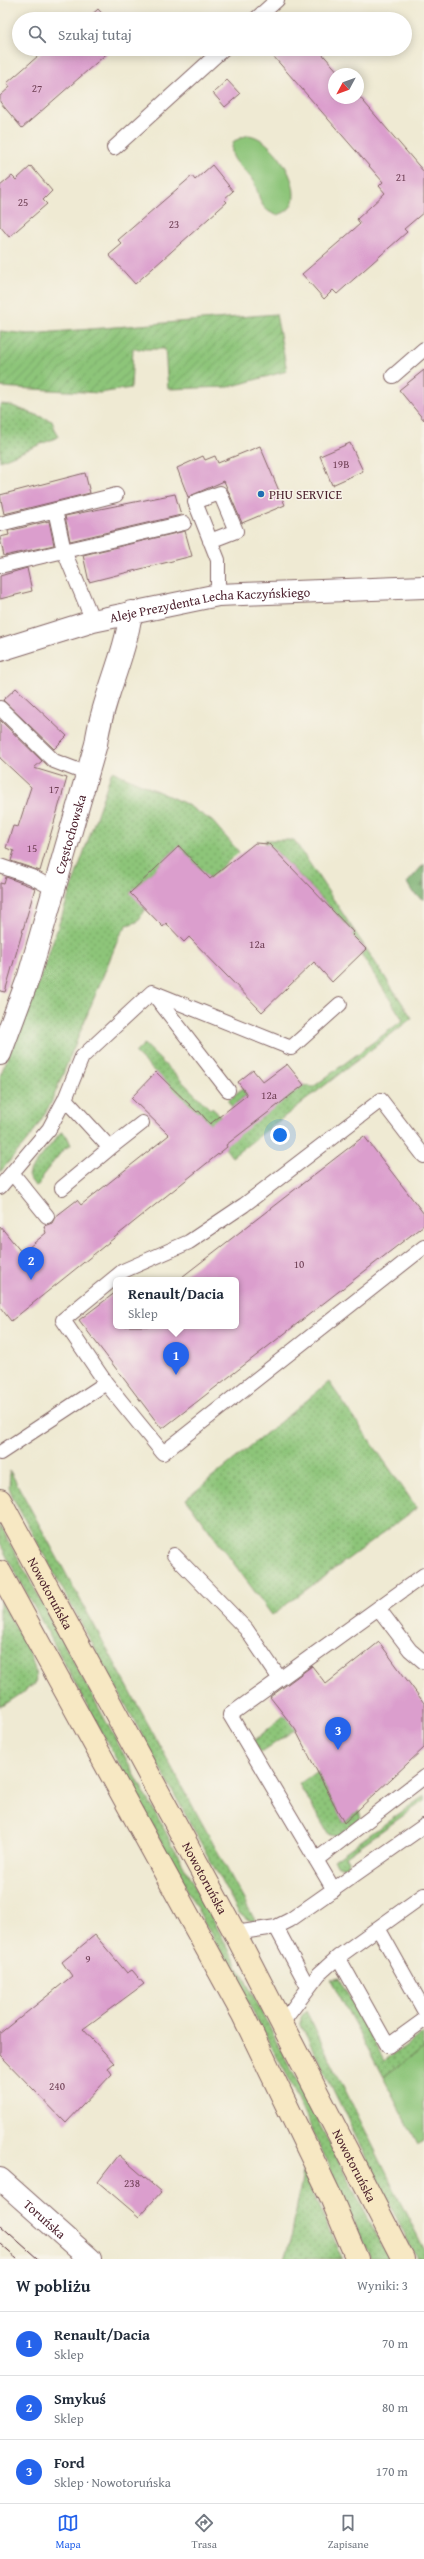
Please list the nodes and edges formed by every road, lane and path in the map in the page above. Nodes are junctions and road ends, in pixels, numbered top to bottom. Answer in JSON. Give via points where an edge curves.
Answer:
{"nodes":[{"id":1,"x":277,"y":0,"type":"edge"},
{"id":2,"x":264,"y":12,"type":"edge"},
{"id":3,"x":215,"y":56,"type":"edge"},
{"id":4,"x":114,"y":148,"type":"dead end"},
{"id":5,"x":424,"y":349,"type":"edge"},
{"id":6,"x":393,"y":376,"type":"dead end"},
{"id":7,"x":116,"y":495,"type":"dead end"},
{"id":8,"x":55,"y":510,"type":"junction"},
{"id":9,"x":184,"y":523,"type":"dead end"},
{"id":10,"x":0,"y":524,"type":"edge"},
{"id":11,"x":210,"y":541,"type":"dead end"},
{"id":12,"x":64,"y":551,"type":"junction"},
{"id":13,"x":0,"y":566,"type":"edge"},
{"id":14,"x":424,"y":587,"type":"edge"},
{"id":15,"x":218,"y":594,"type":"junction"},
{"id":16,"x":131,"y":612,"type":"junction"},
{"id":17,"x":94,"y":621,"type":"junction"},
{"id":18,"x":0,"y":650,"type":"edge"},
{"id":19,"x":0,"y":708,"type":"edge"},
{"id":20,"x":88,"y":774,"type":"junction"},
{"id":21,"x":0,"y":866,"type":"edge"},
{"id":22,"x":54,"y":889,"type":"junction"},
{"id":23,"x":152,"y":992,"type":"junction"},
{"id":24,"x":340,"y":1004,"type":"dead end"},
{"id":25,"x":0,"y":1054,"type":"edge"},
{"id":26,"x":228,"y":1090,"type":"dead end"},
{"id":27,"x":65,"y":1099,"type":"junction"},
{"id":28,"x":142,"y":1123,"type":"dead end"},
{"id":29,"x":110,"y":1148,"type":"junction"},
{"id":30,"x":424,"y":1156,"type":"edge"},
{"id":31,"x":13,"y":1174,"type":"junction"},
{"id":32,"x":0,"y":1187,"type":"edge"},
{"id":33,"x":62,"y":1188,"type":"dead end"},
{"id":34,"x":46,"y":1216,"type":"dead end"},
{"id":35,"x":424,"y":1247,"type":"edge"},
{"id":36,"x":117,"y":1277,"type":"edge"},
{"id":37,"x":113,"y":1280,"type":"edge"},
{"id":38,"x":106,"y":1383,"type":"junction"},
{"id":39,"x":0,"y":1453,"type":"edge"},
{"id":40,"x":0,"y":1500,"type":"edge"},
{"id":41,"x":174,"y":1555,"type":"dead end"},
{"id":42,"x":0,"y":1572,"type":"edge"},
{"id":43,"x":424,"y":1575,"type":"edge"},
{"id":44,"x":378,"y":1608,"type":"junction"},
{"id":45,"x":424,"y":1662,"type":"edge"},
{"id":46,"x":280,"y":1679,"type":"junction"},
{"id":47,"x":424,"y":1777,"type":"edge"},
{"id":48,"x":424,"y":1826,"type":"edge"},
{"id":49,"x":316,"y":1860,"type":"junction"},
{"id":50,"x":334,"y":1890,"type":"junction"},
{"id":51,"x":424,"y":1895,"type":"edge"},
{"id":52,"x":276,"y":1927,"type":"junction"},
{"id":53,"x":378,"y":1928,"type":"junction"},
{"id":54,"x":235,"y":1933,"type":"junction"},
{"id":55,"x":338,"y":1957,"type":"junction"},
{"id":56,"x":308,"y":1987,"type":"junction"},
{"id":57,"x":424,"y":2010,"type":"edge"},
{"id":58,"x":424,"y":2020,"type":"edge"},
{"id":59,"x":282,"y":2023,"type":"junction"},
{"id":60,"x":0,"y":2179,"type":"edge"},
{"id":61,"x":90,"y":2259,"type":"edge"},
{"id":62,"x":357,"y":2259,"type":"edge"},
{"id":63,"x":403,"y":2259,"type":"edge"}],
"edges":[{"from":1,"to":2,"type":"lane"},
{"from":3,"to":4,"type":"lane"},
{"from":5,"to":6,"type":"lane"},
{"from":7,"to":8,"type":"lane"},
{"from":8,"to":10,"type":"lane"},
{"from":8,"to":12,"type":"lane"},
{"from":9,"to":12,"type":"lane"},
{"from":11,"to":15,"type":"lane","via":[[218,560]]},
{"from":12,"to":13,"type":"lane"},
{"from":12,"to":17,"type":"lane"},
{"from":14,"to":15,"type":"street","name":"Aleje Prezydenta Lecha Kaczyńskiego"},
{"from":15,"to":16,"type":"street","name":"Aleje Prezydenta Lecha Kaczyńskiego"},
{"from":16,"to":17,"type":"street","name":"Aleje Prezydenta Lecha Kaczyńskiego"},
{"from":16,"to":20,"type":"street","name":"Częstochowska","via":[[124,648],[99,724]]},
{"from":17,"to":18,"type":"street","name":"Aleje Prezydenta Lecha Kaczyńskiego"},
{"from":19,"to":20,"type":"lane","via":[[54,761]]},
{"from":20,"to":22,"type":"street","name":"Częstochowska"},
{"from":21,"to":22,"type":"lane","via":[[32,877]]},
{"from":22,"to":25,"type":"street","name":"Częstochowska","via":[[29,976]]},
{"from":23,"to":24,"type":"lane","via":[[291,1048]]},
{"from":23,"to":26,"type":"lane"},
{"from":23,"to":27,"type":"lane","via":[[82,1057]]},
{"from":27,"to":29,"type":"lane"},
{"from":27,"to":31,"type":"lane","via":[[49,1129]]},
{"from":28,"to":29,"type":"lane"},
{"from":29,"to":33,"type":"lane"},
{"from":30,"to":36,"type":"lane","via":[[381,1100],[244,1205],[189,1242]]},
{"from":31,"to":32,"type":"lane"},
{"from":31,"to":34,"type":"lane"},
{"from":35,"to":38,"type":"lane","via":[[163,1453]]},
{"from":37,"to":38,"type":"lane","via":[[63,1320]]},
{"from":38,"to":39,"type":"lane"},
{"from":40,"to":54,"type":"main road","name":"Nowotoruńska"},
{"from":41,"to":46,"type":"lane","via":[[246,1629]]},
{"from":42,"to":62,"type":"main road","via":[[242,2016],[320,2173]]},
{"from":43,"to":44,"type":"lane"},
{"from":44,"to":45,"type":"lane","via":[[410,1650]]},
{"from":44,"to":46,"type":"lane"},
{"from":46,"to":49,"type":"lane","via":[[230,1715]]},
{"from":47,"to":49,"type":"lane"},
{"from":48,"to":50,"type":"lane"},
{"from":49,"to":50,"type":"lane"},
{"from":50,"to":52,"type":"lane"},
{"from":51,"to":53,"type":"lane"},
{"from":52,"to":54,"type":"lane"},
{"from":52,"to":56,"type":"lane"},
{"from":53,"to":55,"type":"lane"},
{"from":53,"to":57,"type":"lane"},
{"from":54,"to":59,"type":"main road","name":"Nowotoruńska"},
{"from":55,"to":56,"type":"lane"},
{"from":55,"to":58,"type":"lane","via":[[388,2046]]},
{"from":56,"to":59,"type":"lane"},
{"from":59,"to":63,"type":"main road","name":"Nowotoruńska"},
{"from":60,"to":61,"type":"street","name":"Toruńska"}]}
